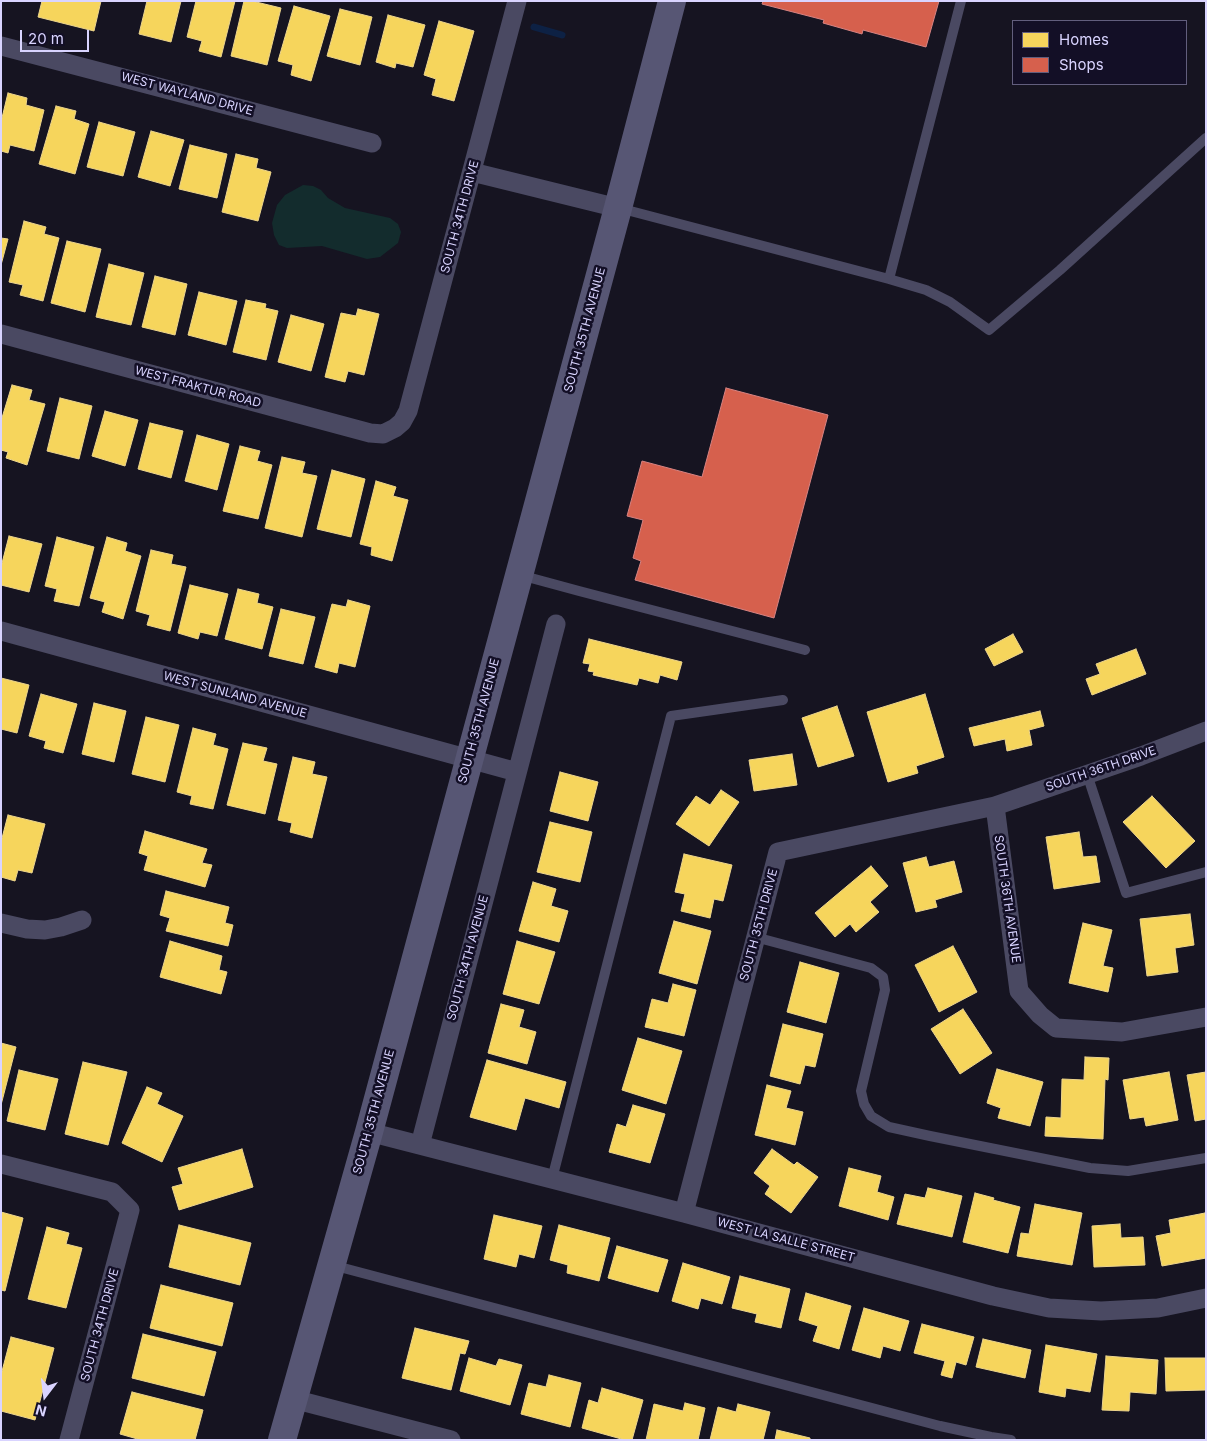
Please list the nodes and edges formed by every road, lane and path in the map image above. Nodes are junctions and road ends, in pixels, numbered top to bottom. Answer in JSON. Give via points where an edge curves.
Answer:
{"nodes":[{"id":1,"x":517,"y":1,"type":"edge"},
{"id":2,"x":672,"y":1,"type":"edge"},
{"id":3,"x":961,"y":1,"type":"edge"},
{"id":4,"x":1,"y":46,"type":"edge"},
{"id":5,"x":1206,"y":138,"type":"edge"},
{"id":6,"x":372,"y":143,"type":"dead end"},
{"id":7,"x":472,"y":172,"type":"junction"},
{"id":8,"x":618,"y":208,"type":"junction"},
{"id":9,"x":889,"y":279,"type":"junction"},
{"id":10,"x":1,"y":334,"type":"edge"},
{"id":11,"x":395,"y":428,"type":"joint"},
{"id":12,"x":519,"y":574,"type":"junction"},
{"id":13,"x":556,"y":624,"type":"dead end"},
{"id":14,"x":1,"y":631,"type":"edge"},
{"id":15,"x":805,"y":650,"type":"dead end"},
{"id":16,"x":783,"y":700,"type":"dead end"},
{"id":17,"x":1206,"y":731,"type":"edge"},
{"id":18,"x":469,"y":759,"type":"junction"},
{"id":19,"x":517,"y":772,"type":"junction"},
{"id":20,"x":1087,"y":774,"type":"junction"},
{"id":21,"x":994,"y":806,"type":"junction"},
{"id":22,"x":1206,"y":872,"type":"edge"},
{"id":23,"x":82,"y":920,"type":"dead end"},
{"id":24,"x":1,"y":923,"type":"edge"},
{"id":25,"x":756,"y":937,"type":"junction"},
{"id":26,"x":1206,"y":1017,"type":"edge"},
{"id":27,"x":369,"y":1132,"type":"junction"},
{"id":28,"x":420,"y":1145,"type":"junction"},
{"id":29,"x":1206,"y":1158,"type":"edge"},
{"id":30,"x":1,"y":1164,"type":"edge"},
{"id":31,"x":552,"y":1179,"type":"junction"},
{"id":32,"x":684,"y":1213,"type":"junction"},
{"id":33,"x":332,"y":1265,"type":"junction"},
{"id":34,"x":1206,"y":1298,"type":"edge"},
{"id":35,"x":293,"y":1399,"type":"junction"},
{"id":36,"x":70,"y":1440,"type":"edge"},
{"id":37,"x":282,"y":1440,"type":"edge"},
{"id":38,"x":451,"y":1440,"type":"edge"},
{"id":39,"x":1011,"y":1440,"type":"edge"}],
"edges":[{"from":1,"to":7,"type":"street","name":"SOUTH 34TH DRIVE"},
{"from":2,"to":8,"type":"main road","name":"SOUTH 35TH AVENUE"},
{"from":3,"to":9,"type":"lane"},
{"from":4,"to":6,"type":"street","name":"WEST WAYLAND DRIVE"},
{"from":5,"to":9,"type":"lane","via":[[989,330],[950,302],[926,290]]},
{"from":7,"to":8,"type":"street"},
{"from":7,"to":11,"type":"street","name":"SOUTH 34TH DRIVE","via":[[408,411]]},
{"from":8,"to":9,"type":"lane"},
{"from":8,"to":12,"type":"main road","name":"SOUTH 35TH AVENUE"},
{"from":10,"to":11,"type":"street","name":"WEST FRAKTUR ROAD","via":[[370,433],[383,434]]},
{"from":12,"to":15,"type":"lane"},
{"from":12,"to":18,"type":"main road","name":"SOUTH 35TH AVENUE"},
{"from":13,"to":19,"type":"street","name":"SOUTH 34TH AVENUE"},
{"from":14,"to":18,"type":"street","name":"WEST SUNLAND AVENUE"},
{"from":16,"to":31,"type":"lane","via":[[671,716]]},
{"from":17,"to":20,"type":"street","name":"SOUTH 36TH DRIVE"},
{"from":18,"to":19,"type":"street"},
{"from":18,"to":27,"type":"main road","name":"SOUTH 35TH AVENUE"},
{"from":19,"to":28,"type":"street","name":"SOUTH 34TH AVENUE"},
{"from":20,"to":21,"type":"street","name":"SOUTH 36TH DRIVE"},
{"from":20,"to":22,"type":"lane","via":[[1126,893]]},
{"from":21,"to":25,"type":"street","name":"SOUTH 35TH DRIVE","via":[[778,852]]},
{"from":21,"to":26,"type":"street","name":"SOUTH 36TH AVENUE","via":[[1019,992],[1040,1016],[1056,1028],[1122,1032]]},
{"from":23,"to":24,"type":"street","via":[[45,930]]},
{"from":25,"to":29,"type":"lane","via":[[871,968],[883,977],[885,990],[861,1091],[871,1116],[890,1126],[1090,1168],[1128,1171]]},
{"from":25,"to":32,"type":"street","name":"SOUTH 35TH DRIVE"},
{"from":27,"to":28,"type":"street","name":"WEST LA SALLE STREET"},
{"from":27,"to":33,"type":"main road","name":"SOUTH 35TH AVENUE"},
{"from":28,"to":31,"type":"street","name":"WEST LA SALLE STREET"},
{"from":30,"to":36,"type":"street","name":"SOUTH 34TH DRIVE","via":[[112,1192],[130,1210]]},
{"from":31,"to":32,"type":"street","name":"WEST LA SALLE STREET"},
{"from":32,"to":34,"type":"street","name":"WEST LA SALLE STREET","via":[[1048,1308],[1102,1311],[1158,1308]]},
{"from":33,"to":35,"type":"main road","name":"SOUTH 35TH AVENUE"},
{"from":33,"to":39,"type":"lane","via":[[940,1426]]},
{"from":35,"to":37,"type":"main road","name":"SOUTH 35TH AVENUE"},
{"from":35,"to":38,"type":"street"}]}
